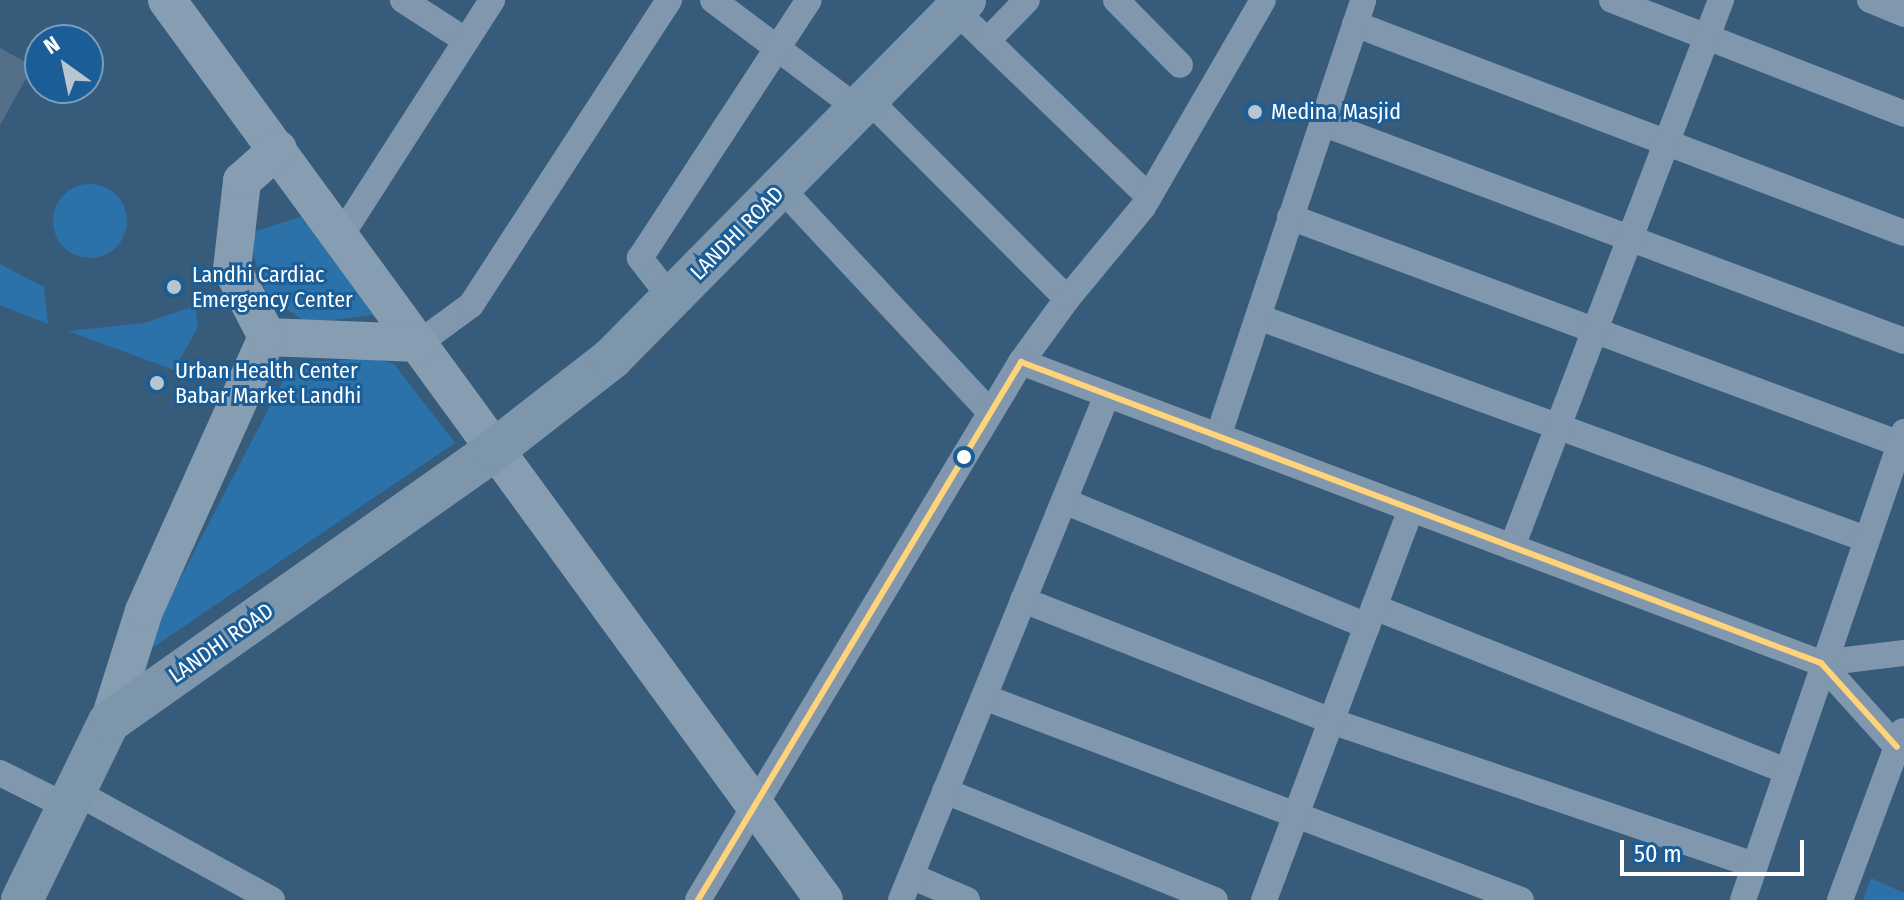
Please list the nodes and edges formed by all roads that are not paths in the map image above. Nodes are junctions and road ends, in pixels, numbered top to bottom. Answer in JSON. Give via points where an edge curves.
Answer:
{"nodes":[{"id":1,"x":167,"y":0,"type":"edge"},
{"id":2,"x":403,"y":0,"type":"edge"},
{"id":3,"x":492,"y":0,"type":"edge"},
{"id":4,"x":669,"y":0,"type":"edge"},
{"id":5,"x":809,"y":0,"type":"edge"},
{"id":6,"x":1027,"y":0,"type":"edge"},
{"id":7,"x":1116,"y":0,"type":"edge"},
{"id":8,"x":1263,"y":0,"type":"edge"},
{"id":9,"x":1612,"y":0,"type":"edge"},
{"id":10,"x":1721,"y":0,"type":"edge"},
{"id":11,"x":1870,"y":0,"type":"edge"},
{"id":12,"x":721,"y":2,"type":"edge"},
{"id":13,"x":960,"y":5,"type":"edge"},
{"id":14,"x":1359,"y":12,"type":"edge"},
{"id":15,"x":1904,"y":14,"type":"edge"},
{"id":16,"x":1707,"y":37,"type":"junction"},
{"id":17,"x":465,"y":40,"type":"junction"},
{"id":18,"x":987,"y":41,"type":"junction"},
{"id":19,"x":777,"y":42,"type":"junction"},
{"id":20,"x":1180,"y":65,"type":"dead end"},
{"id":21,"x":863,"y":104,"type":"junction"},
{"id":22,"x":1904,"y":114,"type":"edge"},
{"id":23,"x":1322,"y":123,"type":"junction"},
{"id":24,"x":1667,"y":141,"type":"junction"},
{"id":25,"x":278,"y":149,"type":"junction"},
{"id":26,"x":782,"y":189,"type":"junction"},
{"id":27,"x":1149,"y":197,"type":"junction"},
{"id":28,"x":1290,"y":217,"type":"junction"},
{"id":29,"x":1904,"y":233,"type":"edge"},
{"id":30,"x":342,"y":234,"type":"junction"},
{"id":31,"x":1631,"y":236,"type":"junction"},
{"id":32,"x":671,"y":298,"type":"junction"},
{"id":33,"x":1067,"y":299,"type":"junction"},
{"id":34,"x":1258,"y":317,"type":"junction"},
{"id":35,"x":1594,"y":333,"type":"junction"},
{"id":36,"x":267,"y":337,"type":"junction"},
{"id":37,"x":1904,"y":341,"type":"edge"},
{"id":38,"x":419,"y":343,"type":"junction"},
{"id":39,"x":1019,"y":363,"type":"junction"},
{"id":40,"x":1107,"y":395,"type":"junction"},
{"id":41,"x":987,"y":409,"type":"junction"},
{"id":42,"x":1558,"y":427,"type":"junction"},
{"id":43,"x":1218,"y":437,"type":"junction"},
{"id":44,"x":1902,"y":438,"type":"edge"},
{"id":45,"x":494,"y":450,"type":"junction"},
{"id":46,"x":1064,"y":501,"type":"junction"},
{"id":47,"x":1411,"y":509,"type":"junction"},
{"id":48,"x":1866,"y":539,"type":"junction"},
{"id":49,"x":1512,"y":547,"type":"junction"},
{"id":50,"x":1023,"y":600,"type":"junction"},
{"id":51,"x":1370,"y":617,"type":"junction"},
{"id":52,"x":1904,"y":653,"type":"edge"},
{"id":53,"x":1821,"y":663,"type":"junction"},
{"id":54,"x":984,"y":697,"type":"junction"},
{"id":55,"x":1331,"y":721,"type":"junction"},
{"id":56,"x":109,"y":722,"type":"junction"},
{"id":57,"x":1901,"y":738,"type":"edge"},
{"id":58,"x":1786,"y":771,"type":"junction"},
{"id":59,"x":2,"y":779,"type":"edge"},
{"id":60,"x":945,"y":791,"type":"junction"},
{"id":61,"x":71,"y":799,"type":"junction"},
{"id":62,"x":750,"y":803,"type":"junction"},
{"id":63,"x":1295,"y":819,"type":"junction"},
{"id":64,"x":1755,"y":865,"type":"junction"},
{"id":65,"x":906,"y":888,"type":"edge"},
{"id":66,"x":22,"y":900,"type":"edge"},
{"id":67,"x":272,"y":900,"type":"edge"},
{"id":68,"x":698,"y":900,"type":"edge"},
{"id":69,"x":824,"y":900,"type":"edge"},
{"id":70,"x":967,"y":900,"type":"edge"},
{"id":71,"x":1215,"y":900,"type":"edge"},
{"id":72,"x":1264,"y":900,"type":"edge"},
{"id":73,"x":1521,"y":900,"type":"edge"},
{"id":74,"x":1743,"y":900,"type":"edge"},
{"id":75,"x":1840,"y":900,"type":"edge"}],
"edges":[{"from":1,"to":25,"type":"street"},
{"from":2,"to":17,"type":"street"},
{"from":3,"to":17,"type":"street"},
{"from":4,"to":38,"type":"street","via":[[471,305]]},
{"from":5,"to":19,"type":"street"},
{"from":6,"to":18,"type":"street"},
{"from":7,"to":20,"type":"street"},
{"from":8,"to":27,"type":"street"},
{"from":9,"to":16,"type":"street"},
{"from":10,"to":16,"type":"street"},
{"from":11,"to":15,"type":"street"},
{"from":12,"to":19,"type":"street"},
{"from":13,"to":18,"type":"street"},
{"from":13,"to":21,"type":"main road","name":"LANDHI ROAD"},
{"from":14,"to":23,"type":"street"},
{"from":14,"to":24,"type":"street"},
{"from":16,"to":22,"type":"street"},
{"from":16,"to":24,"type":"street"},
{"from":17,"to":30,"type":"street"},
{"from":18,"to":27,"type":"street"},
{"from":19,"to":21,"type":"street"},
{"from":19,"to":32,"type":"street","via":[[640,258]]},
{"from":21,"to":26,"type":"main road","name":"LANDHI ROAD"},
{"from":21,"to":33,"type":"street"},
{"from":23,"to":28,"type":"street"},
{"from":23,"to":31,"type":"street"},
{"from":24,"to":29,"type":"street"},
{"from":24,"to":31,"type":"street"},
{"from":25,"to":30,"type":"street"},
{"from":25,"to":36,"type":"street","via":[[242,181],[232,269]]},
{"from":26,"to":32,"type":"main road","name":"LANDHI ROAD"},
{"from":26,"to":41,"type":"street"},
{"from":27,"to":33,"type":"street"},
{"from":28,"to":34,"type":"street"},
{"from":28,"to":35,"type":"street"},
{"from":30,"to":38,"type":"street"},
{"from":31,"to":35,"type":"street"},
{"from":31,"to":37,"type":"street"},
{"from":32,"to":45,"type":"main road","name":"LANDHI ROAD","via":[[612,358]]},
{"from":33,"to":39,"type":"street"},
{"from":34,"to":42,"type":"street"},
{"from":34,"to":43,"type":"street"},
{"from":35,"to":42,"type":"street"},
{"from":35,"to":44,"type":"street"},
{"from":36,"to":38,"type":"street"},
{"from":36,"to":56,"type":"street","via":[[144,611]]},
{"from":38,"to":45,"type":"street"},
{"from":39,"to":40,"type":"street"},
{"from":39,"to":41,"type":"street"},
{"from":40,"to":43,"type":"street"},
{"from":40,"to":46,"type":"street"},
{"from":41,"to":62,"type":"street"},
{"from":42,"to":48,"type":"street"},
{"from":42,"to":49,"type":"street"},
{"from":43,"to":47,"type":"street"},
{"from":44,"to":48,"type":"street"},
{"from":45,"to":56,"type":"main road","name":"LANDHI ROAD"},
{"from":45,"to":62,"type":"street"},
{"from":46,"to":50,"type":"street"},
{"from":46,"to":51,"type":"street"},
{"from":47,"to":49,"type":"street"},
{"from":47,"to":51,"type":"street"},
{"from":48,"to":53,"type":"street"},
{"from":49,"to":53,"type":"street"},
{"from":50,"to":54,"type":"street"},
{"from":50,"to":55,"type":"street"},
{"from":51,"to":55,"type":"street"},
{"from":51,"to":58,"type":"street"},
{"from":52,"to":53,"type":"street"},
{"from":53,"to":57,"type":"street"},
{"from":53,"to":58,"type":"street"},
{"from":54,"to":60,"type":"street"},
{"from":54,"to":63,"type":"street"},
{"from":55,"to":63,"type":"street"},
{"from":55,"to":64,"type":"street"},
{"from":56,"to":61,"type":"main road","name":"LANDHI ROAD"},
{"from":57,"to":75,"type":"street"},
{"from":58,"to":64,"type":"street"},
{"from":59,"to":61,"type":"street"},
{"from":60,"to":65,"type":"street"},
{"from":60,"to":71,"type":"street"},
{"from":61,"to":66,"type":"main road","name":"LANDHI ROAD"},
{"from":61,"to":67,"type":"street"},
{"from":62,"to":68,"type":"street"},
{"from":62,"to":69,"type":"street"},
{"from":63,"to":72,"type":"street"},
{"from":63,"to":73,"type":"street"},
{"from":64,"to":74,"type":"street"},
{"from":65,"to":70,"type":"street"}]}
